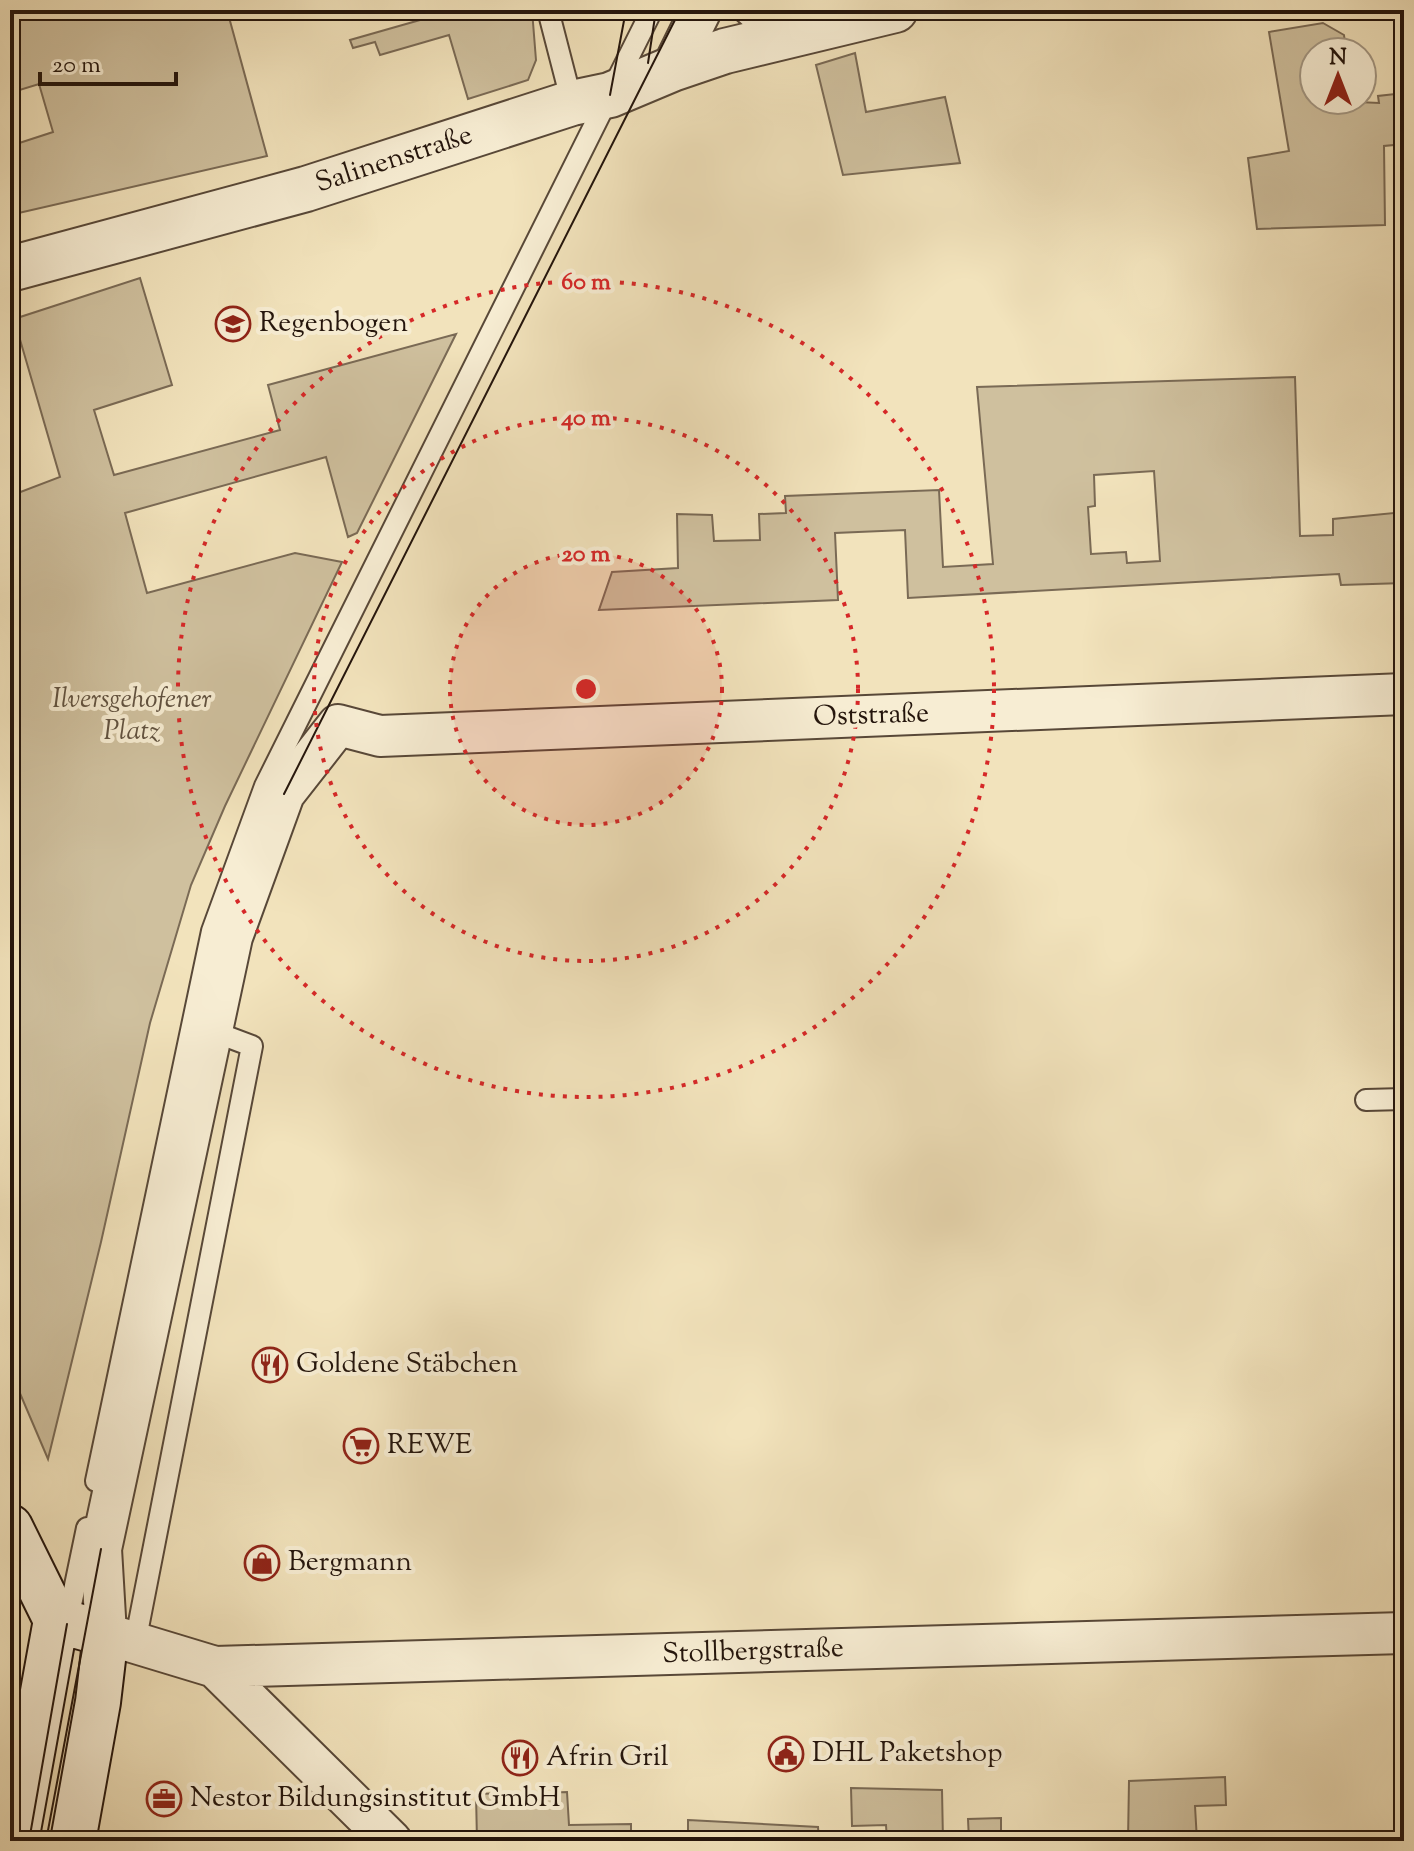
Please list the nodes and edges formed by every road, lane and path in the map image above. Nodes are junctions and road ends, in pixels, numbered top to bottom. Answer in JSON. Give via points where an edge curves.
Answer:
{"nodes":[{"id":1,"x":548,"y":10,"type":"edge"},
{"id":2,"x":652,"y":10,"type":"edge"},
{"id":3,"x":701,"y":10,"type":"edge"},
{"id":4,"x":895,"y":10,"type":"edge"},
{"id":5,"x":757,"y":24,"type":"edge"},
{"id":6,"x":672,"y":69,"type":"junction"},
{"id":7,"x":591,"y":99,"type":"junction"},
{"id":8,"x":10,"y":269,"type":"edge"},
{"id":9,"x":1404,"y":694,"type":"edge"},
{"id":10,"x":212,"y":1031,"type":"junction"},
{"id":11,"x":1404,"y":1099,"type":"edge"},
{"id":12,"x":1366,"y":1100,"type":"dead end"},
{"id":13,"x":12,"y":1538,"type":"edge"},
{"id":14,"x":91,"y":1630,"type":"junction"},
{"id":15,"x":1404,"y":1633,"type":"edge"},
{"id":16,"x":215,"y":1667,"type":"junction"},
{"id":17,"x":16,"y":1841,"type":"edge"},
{"id":18,"x":73,"y":1841,"type":"edge"},
{"id":19,"x":391,"y":1841,"type":"edge"}],
"edges":[{"from":1,"to":7,"type":"lane"},
{"from":2,"to":7,"type":"lane"},
{"from":3,"to":6,"type":"street"},
{"from":4,"to":5,"type":"street","name":"Salinenstraße"},
{"from":5,"to":6,"type":"street","name":"Salinenstraße"},
{"from":6,"to":7,"type":"street","name":"Salinenstraße"},
{"from":7,"to":8,"type":"street","name":"Salinenstraße","via":[[306,189]]},
{"from":7,"to":14,"type":"lane","via":[[564,182],[265,786],[234,866],[209,945],[113,1391]]},
{"from":9,"to":10,"type":"street","name":"Oststraße","via":[[380,736],[338,725],[284,794],[232,937]]},
{"from":10,"to":14,"type":"street","via":[[101,1549]]},
{"from":10,"to":14,"type":"lane","via":[[252,1046]]},
{"from":11,"to":12,"type":"lane"},
{"from":13,"to":14,"type":"street"},
{"from":14,"to":16,"type":"street","name":"Stollbergstraße"},
{"from":14,"to":17,"type":"street"},
{"from":14,"to":18,"type":"street","via":[[98,1702]]},
{"from":15,"to":16,"type":"street","name":"Stollbergstraße"},
{"from":16,"to":19,"type":"street"}]}
